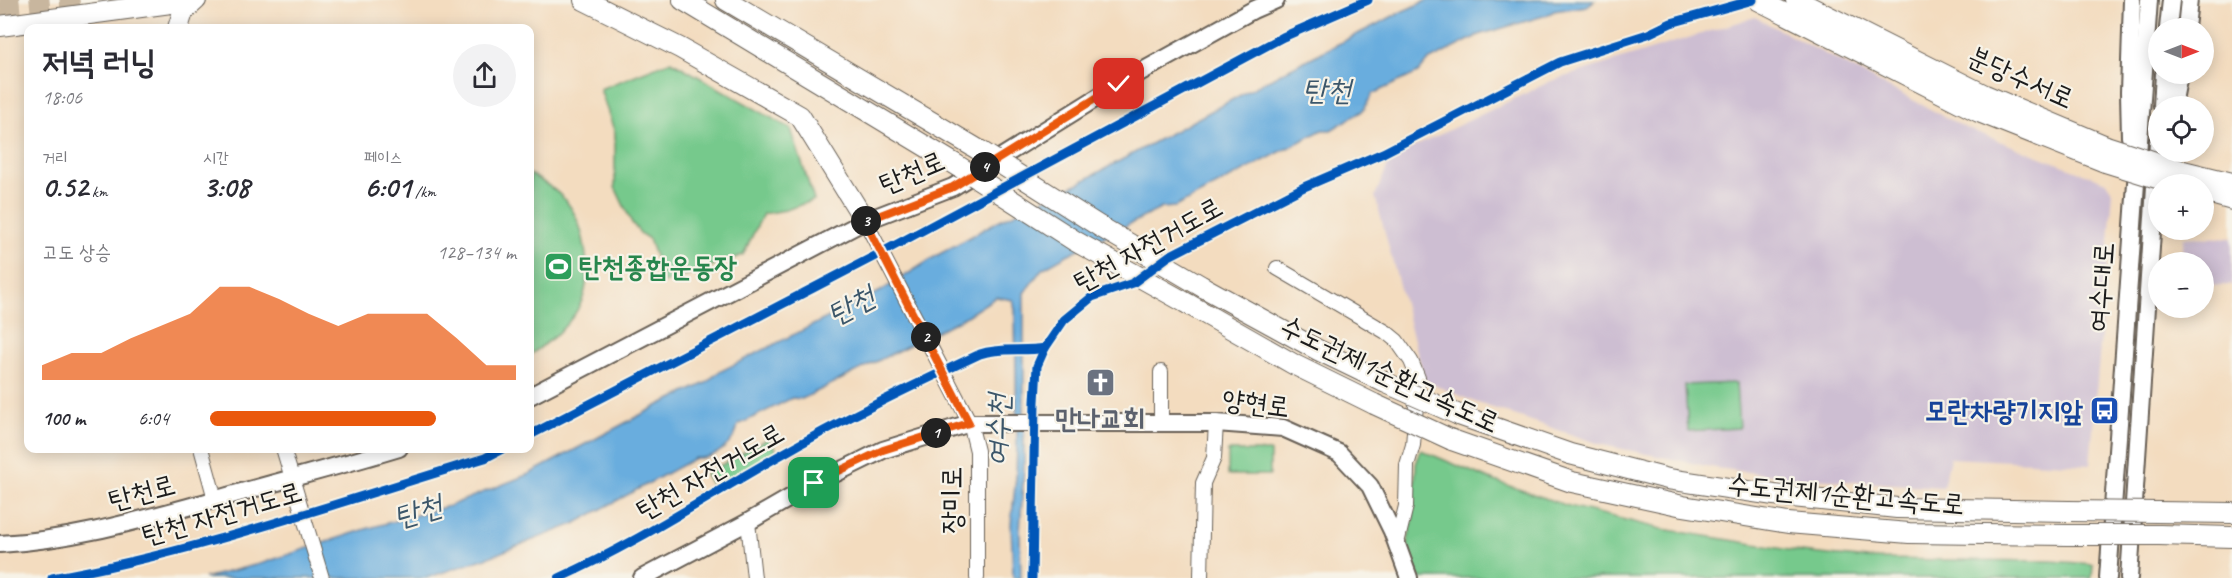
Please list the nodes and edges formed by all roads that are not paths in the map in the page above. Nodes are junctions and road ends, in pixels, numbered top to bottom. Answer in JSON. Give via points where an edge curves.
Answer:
{"nodes":[{"id":1,"x":194,"y":0,"type":"edge"},
{"id":2,"x":584,"y":0,"type":"edge"},
{"id":3,"x":683,"y":0,"type":"edge"},
{"id":4,"x":726,"y":0,"type":"edge"},
{"id":5,"x":1276,"y":0,"type":"edge"},
{"id":6,"x":1758,"y":0,"type":"edge"},
{"id":7,"x":2132,"y":0,"type":"edge"},
{"id":8,"x":2149,"y":0,"type":"edge"},
{"id":9,"x":2170,"y":0,"type":"edge"},
{"id":10,"x":2189,"y":0,"type":"edge"},
{"id":11,"x":152,"y":6,"type":"junction"},
{"id":12,"x":1793,"y":8,"type":"edge"},
{"id":13,"x":2169,"y":18,"type":"edge"},
{"id":14,"x":2187,"y":18,"type":"edge"},
{"id":15,"x":171,"y":24,"type":"edge"},
{"id":16,"x":179,"y":24,"type":"edge"},
{"id":17,"x":0,"y":26,"type":"edge"},
{"id":18,"x":2106,"y":154,"type":"junction"},
{"id":19,"x":2168,"y":174,"type":"edge"},
{"id":20,"x":2214,"y":181,"type":"edge"},
{"id":21,"x":2232,"y":183,"type":"edge"},
{"id":22,"x":2214,"y":195,"type":"edge"},
{"id":23,"x":2232,"y":200,"type":"edge"},
{"id":24,"x":2134,"y":214,"type":"junction"},
{"id":25,"x":865,"y":221,"type":"junction"},
{"id":26,"x":2150,"y":240,"type":"edge"},
{"id":27,"x":1277,"y":267,"type":"dead end"},
{"id":28,"x":1161,"y":372,"type":"dead end"},
{"id":29,"x":534,"y":394,"type":"edge"},
{"id":30,"x":969,"y":423,"type":"junction"},
{"id":31,"x":1161,"y":423,"type":"junction"},
{"id":32,"x":1216,"y":423,"type":"junction"},
{"id":33,"x":202,"y":453,"type":"edge"},
{"id":34,"x":284,"y":453,"type":"edge"},
{"id":35,"x":382,"y":453,"type":"edge"},
{"id":36,"x":292,"y":480,"type":"junction"},
{"id":37,"x":216,"y":499,"type":"junction"},
{"id":38,"x":2232,"y":513,"type":"edge"},
{"id":39,"x":748,"y":522,"type":"junction"},
{"id":40,"x":2232,"y":537,"type":"edge"},
{"id":41,"x":1397,"y":543,"type":"junction"},
{"id":42,"x":0,"y":544,"type":"edge"},
{"id":43,"x":322,"y":578,"type":"edge"},
{"id":44,"x":642,"y":578,"type":"edge"},
{"id":45,"x":754,"y":578,"type":"edge"},
{"id":46,"x":976,"y":578,"type":"edge"},
{"id":47,"x":1201,"y":578,"type":"edge"},
{"id":48,"x":1409,"y":578,"type":"edge"},
{"id":49,"x":2108,"y":578,"type":"edge"},
{"id":50,"x":2129,"y":578,"type":"edge"}],
"edges":[{"from":1,"to":11,"type":"highway"},
{"from":1,"to":16,"type":"highway","via":[[183,12]]},
{"from":2,"to":25,"type":"highway","via":[[680,48],[800,117]]},
{"from":3,"to":40,"type":"highway","name":"수도권제1순환고속도로","bridge":true,"via":[[1075,241],[1295,365],[1452,440],[1572,482],[1788,523],[1909,533]]},
{"from":4,"to":38,"type":"highway","name":"수도권제1순환고속도로","bridge":true,"via":[[980,150],[1099,226],[1318,350],[1459,415],[1570,454],[1668,479],[1897,508]]},
{"from":5,"to":25,"type":"main road","name":"탄천로","via":[[1119,84],[953,187]]},
{"from":6,"to":12,"type":"highway","name":"분당수서로"},
{"from":7,"to":24,"type":"main road","via":[[2129,92]]},
{"from":8,"to":24,"type":"main road","name":"여수대로"},
{"from":9,"to":13,"type":"main road"},
{"from":10,"to":14,"type":"main road"},
{"from":11,"to":15,"type":"highway","via":[[166,15]]},
{"from":11,"to":17,"type":"highway"},
{"from":12,"to":18,"type":"highway","name":"분당수서로","via":[[1819,12]]},
{"from":12,"to":18,"type":"highway","name":"분당수서로","via":[[1978,112]]},
{"from":18,"to":19,"type":"highway","name":"분당수서로","bridge":true},
{"from":20,"to":21,"type":"highway","name":"분당수서로"},
{"from":22,"to":23,"type":"highway"},
{"from":24,"to":49,"type":"main road","name":"여수대로"},
{"from":25,"to":29,"type":"main road","name":"탄천로"},
{"from":25,"to":30,"type":"street","name":"장미로"},
{"from":26,"to":50,"type":"main road","name":"여수대로"},
{"from":27,"to":41,"type":"street","via":[[1386,332],[1411,361],[1418,378],[1413,445]]},
{"from":28,"to":31,"type":"street"},
{"from":30,"to":31,"type":"main road","name":"양현로"},
{"from":30,"to":39,"type":"main road","via":[[883,450],[814,483]]},
{"from":30,"to":46,"type":"street","name":"장미로","via":[[977,451]]},
{"from":31,"to":32,"type":"main road","name":"양현로"},
{"from":32,"to":41,"type":"main road","name":"양현로","via":[[1283,428],[1339,453],[1370,486]]},
{"from":32,"to":47,"type":"street","via":[[1214,458],[1203,483]]},
{"from":33,"to":37,"type":"street"},
{"from":34,"to":36,"type":"street"},
{"from":35,"to":36,"type":"main road","name":"탄천로"},
{"from":36,"to":37,"type":"main road","name":"탄천로"},
{"from":36,"to":43,"type":"street"},
{"from":37,"to":42,"type":"main road","name":"탄천로","via":[[94,532]]},
{"from":39,"to":44,"type":"main road"},
{"from":39,"to":45,"type":"street"},
{"from":41,"to":48,"type":"main road","name":"양현로"}]}
